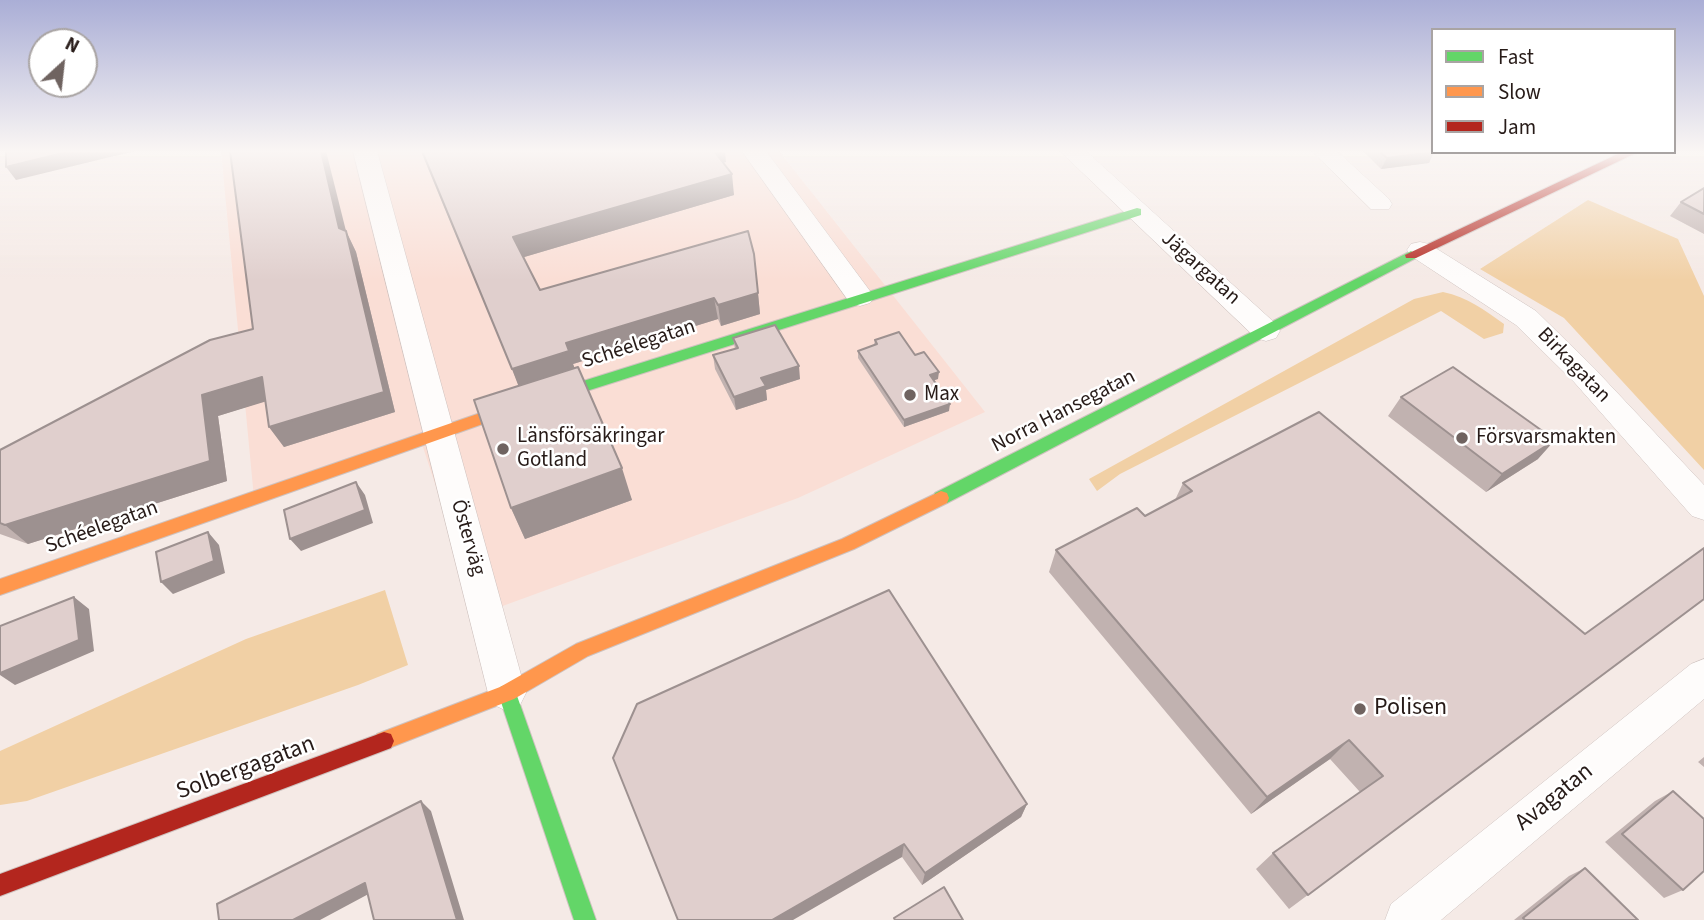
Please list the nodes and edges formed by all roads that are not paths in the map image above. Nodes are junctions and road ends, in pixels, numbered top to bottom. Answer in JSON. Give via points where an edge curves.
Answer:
{"nodes":[{"id":1,"x":376,"y":194,"type":"edge"},
{"id":2,"x":785,"y":194,"type":"edge"},
{"id":3,"x":1118,"y":194,"type":"edge"},
{"id":4,"x":1369,"y":194,"type":"edge"},
{"id":5,"x":1541,"y":194,"type":"edge"},
{"id":6,"x":1380,"y":204,"type":"dead end"},
{"id":7,"x":1137,"y":212,"type":"junction"},
{"id":8,"x":1420,"y":250,"type":"junction"},
{"id":9,"x":860,"y":297,"type":"junction"},
{"id":10,"x":1266,"y":331,"type":"junction"},
{"id":11,"x":437,"y":432,"type":"junction"},
{"id":12,"x":1704,"y":507,"type":"edge"},
{"id":13,"x":0,"y":587,"type":"edge"},
{"id":14,"x":1704,"y":676,"type":"edge"},
{"id":15,"x":507,"y":693,"type":"junction"},
{"id":16,"x":0,"y":885,"type":"edge"},
{"id":17,"x":585,"y":920,"type":"edge"},
{"id":18,"x":1407,"y":920,"type":"edge"}],
"edges":[{"from":1,"to":11,"type":"street","name":"Österväg"},
{"from":2,"to":9,"type":"street"},
{"from":3,"to":7,"type":"street","name":"Jägargatan"},
{"from":4,"to":6,"type":"street"},
{"from":5,"to":8,"type":"main road","name":"Norra Hansegatan"},
{"from":7,"to":9,"type":"main road","name":"Schéelegatan"},
{"from":7,"to":10,"type":"street","name":"Jägargatan"},
{"from":8,"to":10,"type":"main road","name":"Norra Hansegatan"},
{"from":8,"to":12,"type":"street","name":"Birkagatan","via":[[1526,318],[1584,374]]},
{"from":9,"to":11,"type":"main road","name":"Schéelegatan"},
{"from":10,"to":15,"type":"main road","name":"Norra Hansegatan","via":[[848,544],[582,650]]},
{"from":11,"to":13,"type":"main road","name":"Schéelegatan"},
{"from":11,"to":15,"type":"street","name":"Österväg"},
{"from":14,"to":18,"type":"street","name":"Avagatan"},
{"from":15,"to":16,"type":"main road","name":"Solbergagatan"},
{"from":15,"to":17,"type":"main road","name":"Österväg"}]}
